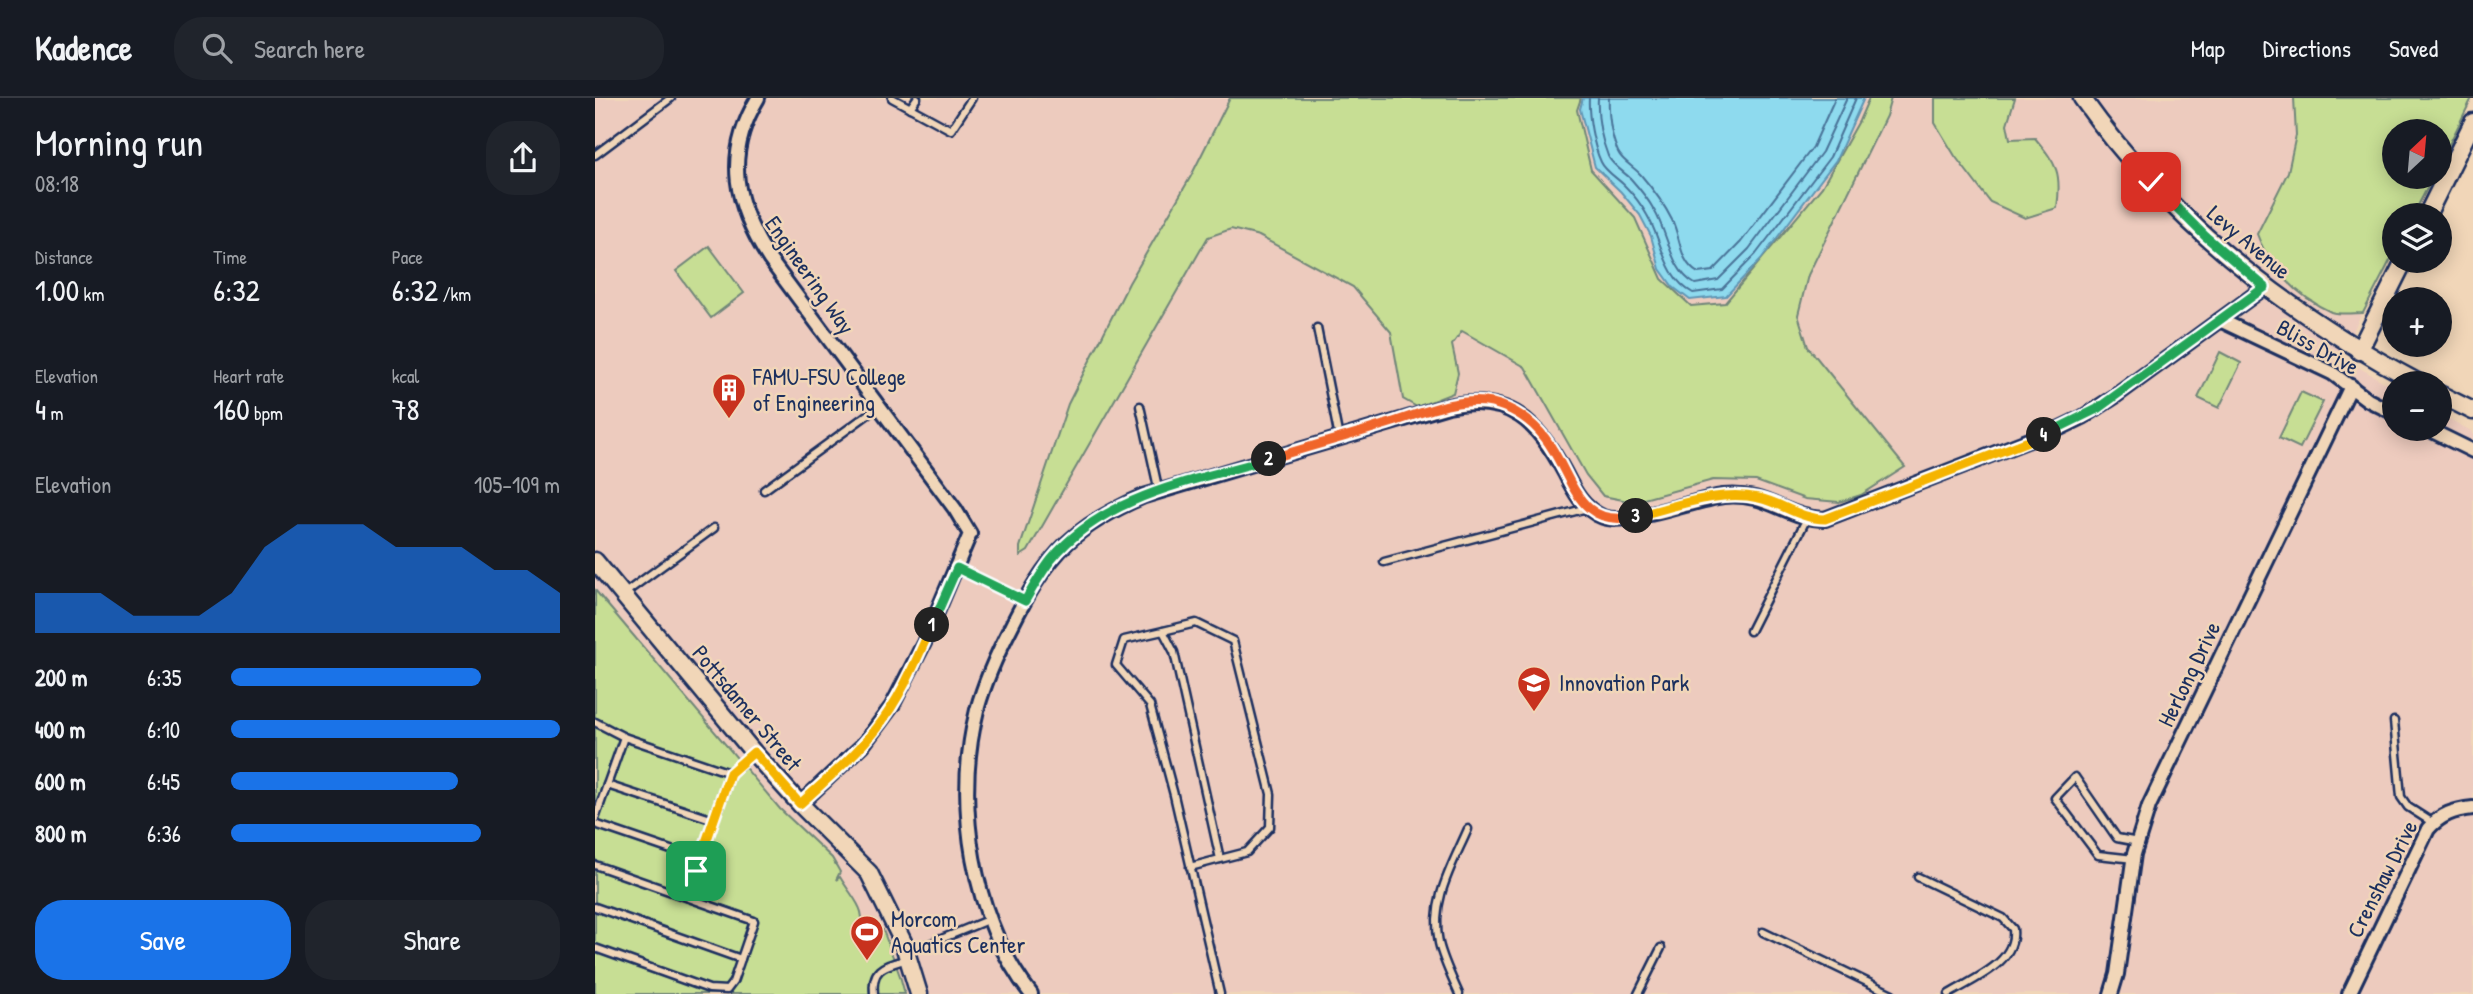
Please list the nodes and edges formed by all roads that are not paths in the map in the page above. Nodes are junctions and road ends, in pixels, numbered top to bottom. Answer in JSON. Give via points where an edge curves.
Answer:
{"nodes":[{"id":1,"x":671,"y":98,"type":"edge"},
{"id":2,"x":758,"y":98,"type":"edge"},
{"id":3,"x":892,"y":98,"type":"edge"},
{"id":4,"x":917,"y":98,"type":"edge"},
{"id":5,"x":972,"y":98,"type":"edge"},
{"id":6,"x":2082,"y":98,"type":"edge"},
{"id":7,"x":910,"y":108,"type":"junction"},
{"id":8,"x":2473,"y":122,"type":"edge"},
{"id":9,"x":2469,"y":142,"type":"edge"},
{"id":10,"x":595,"y":155,"type":"edge"},
{"id":11,"x":2434,"y":203,"type":"edge"},
{"id":12,"x":2398,"y":273,"type":"edge"},
{"id":13,"x":2265,"y":287,"type":"junction"},
{"id":14,"x":2220,"y":320,"type":"junction"},
{"id":15,"x":1317,"y":328,"type":"dead end"},
{"id":16,"x":2359,"y":351,"type":"junction"},
{"id":17,"x":2397,"y":371,"type":"edge"},
{"id":18,"x":2351,"y":386,"type":"junction"},
{"id":19,"x":2452,"y":400,"type":"edge"},
{"id":20,"x":1140,"y":406,"type":"dead end"},
{"id":21,"x":878,"y":407,"type":"junction"},
{"id":22,"x":2382,"y":407,"type":"edge"},
{"id":23,"x":2473,"y":411,"type":"edge"},
{"id":24,"x":1339,"y":438,"type":"junction"},
{"id":25,"x":2452,"y":441,"type":"edge"},
{"id":26,"x":2473,"y":451,"type":"edge"},
{"id":27,"x":764,"y":490,"type":"dead end"},
{"id":28,"x":1159,"y":492,"type":"junction"},
{"id":29,"x":1587,"y":508,"type":"junction"},
{"id":30,"x":1807,"y":518,"type":"junction"},
{"id":31,"x":713,"y":527,"type":"dead end"},
{"id":32,"x":595,"y":561,"type":"edge"},
{"id":33,"x":1384,"y":562,"type":"dead end"},
{"id":34,"x":957,"y":568,"type":"junction"},
{"id":35,"x":623,"y":594,"type":"junction"},
{"id":36,"x":1025,"y":601,"type":"junction"},
{"id":37,"x":1163,"y":631,"type":"junction"},
{"id":38,"x":1750,"y":631,"type":"dead end"},
{"id":39,"x":2395,"y":721,"type":"dead end"},
{"id":40,"x":595,"y":722,"type":"edge"},
{"id":41,"x":624,"y":737,"type":"junction"},
{"id":42,"x":754,"y":752,"type":"junction"},
{"id":43,"x":730,"y":773,"type":"junction"},
{"id":44,"x":607,"y":785,"type":"junction"},
{"id":45,"x":800,"y":804,"type":"junction"},
{"id":46,"x":2473,"y":808,"type":"edge"},
{"id":47,"x":595,"y":819,"type":"edge"},
{"id":48,"x":714,"y":820,"type":"junction"},
{"id":49,"x":2433,"y":822,"type":"junction"},
{"id":50,"x":1468,"y":829,"type":"dead end"},
{"id":51,"x":2138,"y":842,"type":"junction"},
{"id":52,"x":1220,"y":859,"type":"junction"},
{"id":53,"x":2134,"y":859,"type":"junction"},
{"id":54,"x":700,"y":860,"type":"junction"},
{"id":55,"x":595,"y":865,"type":"edge"},
{"id":56,"x":1190,"y":867,"type":"junction"},
{"id":57,"x":1918,"y":877,"type":"dead end"},
{"id":58,"x":687,"y":897,"type":"junction"},
{"id":59,"x":595,"y":907,"type":"edge"},
{"id":60,"x":991,"y":919,"type":"junction"},
{"id":61,"x":1763,"y":932,"type":"dead end"},
{"id":62,"x":595,"y":948,"type":"edge"},
{"id":63,"x":1661,"y":948,"type":"dead end"},
{"id":64,"x":908,"y":954,"type":"junction"},
{"id":65,"x":741,"y":959,"type":"junction"},
{"id":66,"x":874,"y":994,"type":"edge"},
{"id":67,"x":919,"y":994,"type":"edge"},
{"id":68,"x":1031,"y":994,"type":"edge"},
{"id":69,"x":1220,"y":994,"type":"edge"},
{"id":70,"x":1459,"y":994,"type":"edge"},
{"id":71,"x":1638,"y":994,"type":"edge"},
{"id":72,"x":1892,"y":994,"type":"edge"},
{"id":73,"x":1949,"y":994,"type":"edge"},
{"id":74,"x":2111,"y":994,"type":"edge"},
{"id":75,"x":2349,"y":994,"type":"edge"}],
"edges":[{"from":1,"to":10,"type":"lane"},
{"from":2,"to":21,"type":"street","name":"Engineering Way","via":[[737,155],[744,213],[770,260]]},
{"from":3,"to":7,"type":"lane"},
{"from":4,"to":7,"type":"lane"},
{"from":5,"to":7,"type":"lane","via":[[951,130]]},
{"from":6,"to":13,"type":"street","name":"Levy Avenue","via":[[2176,209]]},
{"from":8,"to":9,"type":"street"},
{"from":9,"to":11,"type":"street"},
{"from":12,"to":16,"type":"street"},
{"from":13,"to":14,"type":"street"},
{"from":13,"to":16,"type":"street","name":"Levy Avenue"},
{"from":14,"to":18,"type":"street","name":"Bliss Drive"},
{"from":14,"to":30,"type":"street","via":[[2070,424],[1833,518]]},
{"from":15,"to":24,"type":"lane"},
{"from":16,"to":17,"type":"street","name":"Levy Avenue"},
{"from":18,"to":22,"type":"street","name":"Bliss Drive"},
{"from":18,"to":51,"type":"street","name":"Herlong Drive","via":[[2149,806]]},
{"from":19,"to":23,"type":"street"},
{"from":20,"to":28,"type":"lane"},
{"from":21,"to":27,"type":"lane"},
{"from":21,"to":34,"type":"street","name":"Engineering Way","via":[[970,534]]},
{"from":24,"to":28,"type":"street"},
{"from":24,"to":29,"type":"street","via":[[1448,406],[1480,401],[1495,404],[1535,426]]},
{"from":25,"to":26,"type":"street"},
{"from":28,"to":36,"type":"street","via":[[1123,505],[1086,527],[1052,559]]},
{"from":29,"to":30,"type":"street","via":[[1615,520],[1738,495],[1761,498]]},
{"from":29,"to":33,"type":"lane"},
{"from":30,"to":38,"type":"lane"},
{"from":31,"to":35,"type":"lane"},
{"from":32,"to":35,"type":"street","name":"Pottsdamer Street"},
{"from":34,"to":36,"type":"lane"},
{"from":34,"to":45,"type":"street","name":"Engineering Way","via":[[892,706],[863,745]]},
{"from":35,"to":42,"type":"street","name":"Pottsdamer Street"},
{"from":36,"to":60,"type":"street","via":[[983,691],[971,744],[967,808],[977,884]]},
{"from":37,"to":52,"type":"lane","via":[[1174,652]]},
{"from":37,"to":52,"type":"lane","via":[[1196,623],[1233,641],[1271,793],[1270,827],[1247,852]]},
{"from":37,"to":56,"type":"lane","via":[[1124,640],[1116,665],[1150,705]]},
{"from":39,"to":49,"type":"lane","via":[[2401,797],[2408,807]]},
{"from":40,"to":41,"type":"lane"},
{"from":41,"to":43,"type":"lane"},
{"from":41,"to":44,"type":"lane"},
{"from":42,"to":43,"type":"lane"},
{"from":42,"to":45,"type":"street","name":"Pottsdamer Street"},
{"from":43,"to":48,"type":"lane"},
{"from":44,"to":47,"type":"lane"},
{"from":44,"to":48,"type":"lane"},
{"from":45,"to":64,"type":"street","name":"Pottsdamer Street","via":[[869,873]]},
{"from":46,"to":49,"type":"street","name":"Crenshaw Drive","via":[[2454,810]]},
{"from":47,"to":54,"type":"lane"},
{"from":48,"to":54,"type":"lane"},
{"from":49,"to":75,"type":"street","name":"Crenshaw Drive"},
{"from":50,"to":70,"type":"lane","via":[[1442,888],[1437,912],[1439,944]]},
{"from":51,"to":53,"type":"street","name":"Herlong Drive"},
{"from":51,"to":53,"type":"lane","via":[[2117,838],[2075,777],[2055,798],[2098,855]]},
{"from":52,"to":56,"type":"lane"},
{"from":53,"to":74,"type":"street","name":"Herlong Drive"},
{"from":54,"to":58,"type":"lane"},
{"from":55,"to":58,"type":"lane"},
{"from":56,"to":69,"type":"lane"},
{"from":57,"to":73,"type":"lane","via":[[2003,918],[2013,929],[2011,945],[2001,962]]},
{"from":58,"to":65,"type":"lane","via":[[754,921]]},
{"from":59,"to":65,"type":"lane"},
{"from":60,"to":64,"type":"lane"},
{"from":60,"to":68,"type":"street"},
{"from":61,"to":72,"type":"lane"},
{"from":62,"to":65,"type":"lane","via":[[719,991],[733,982]]},
{"from":63,"to":71,"type":"lane"},
{"from":64,"to":66,"type":"lane","via":[[881,967],[873,982]]},
{"from":64,"to":67,"type":"street","name":"Pottsdamer Street"}]}
